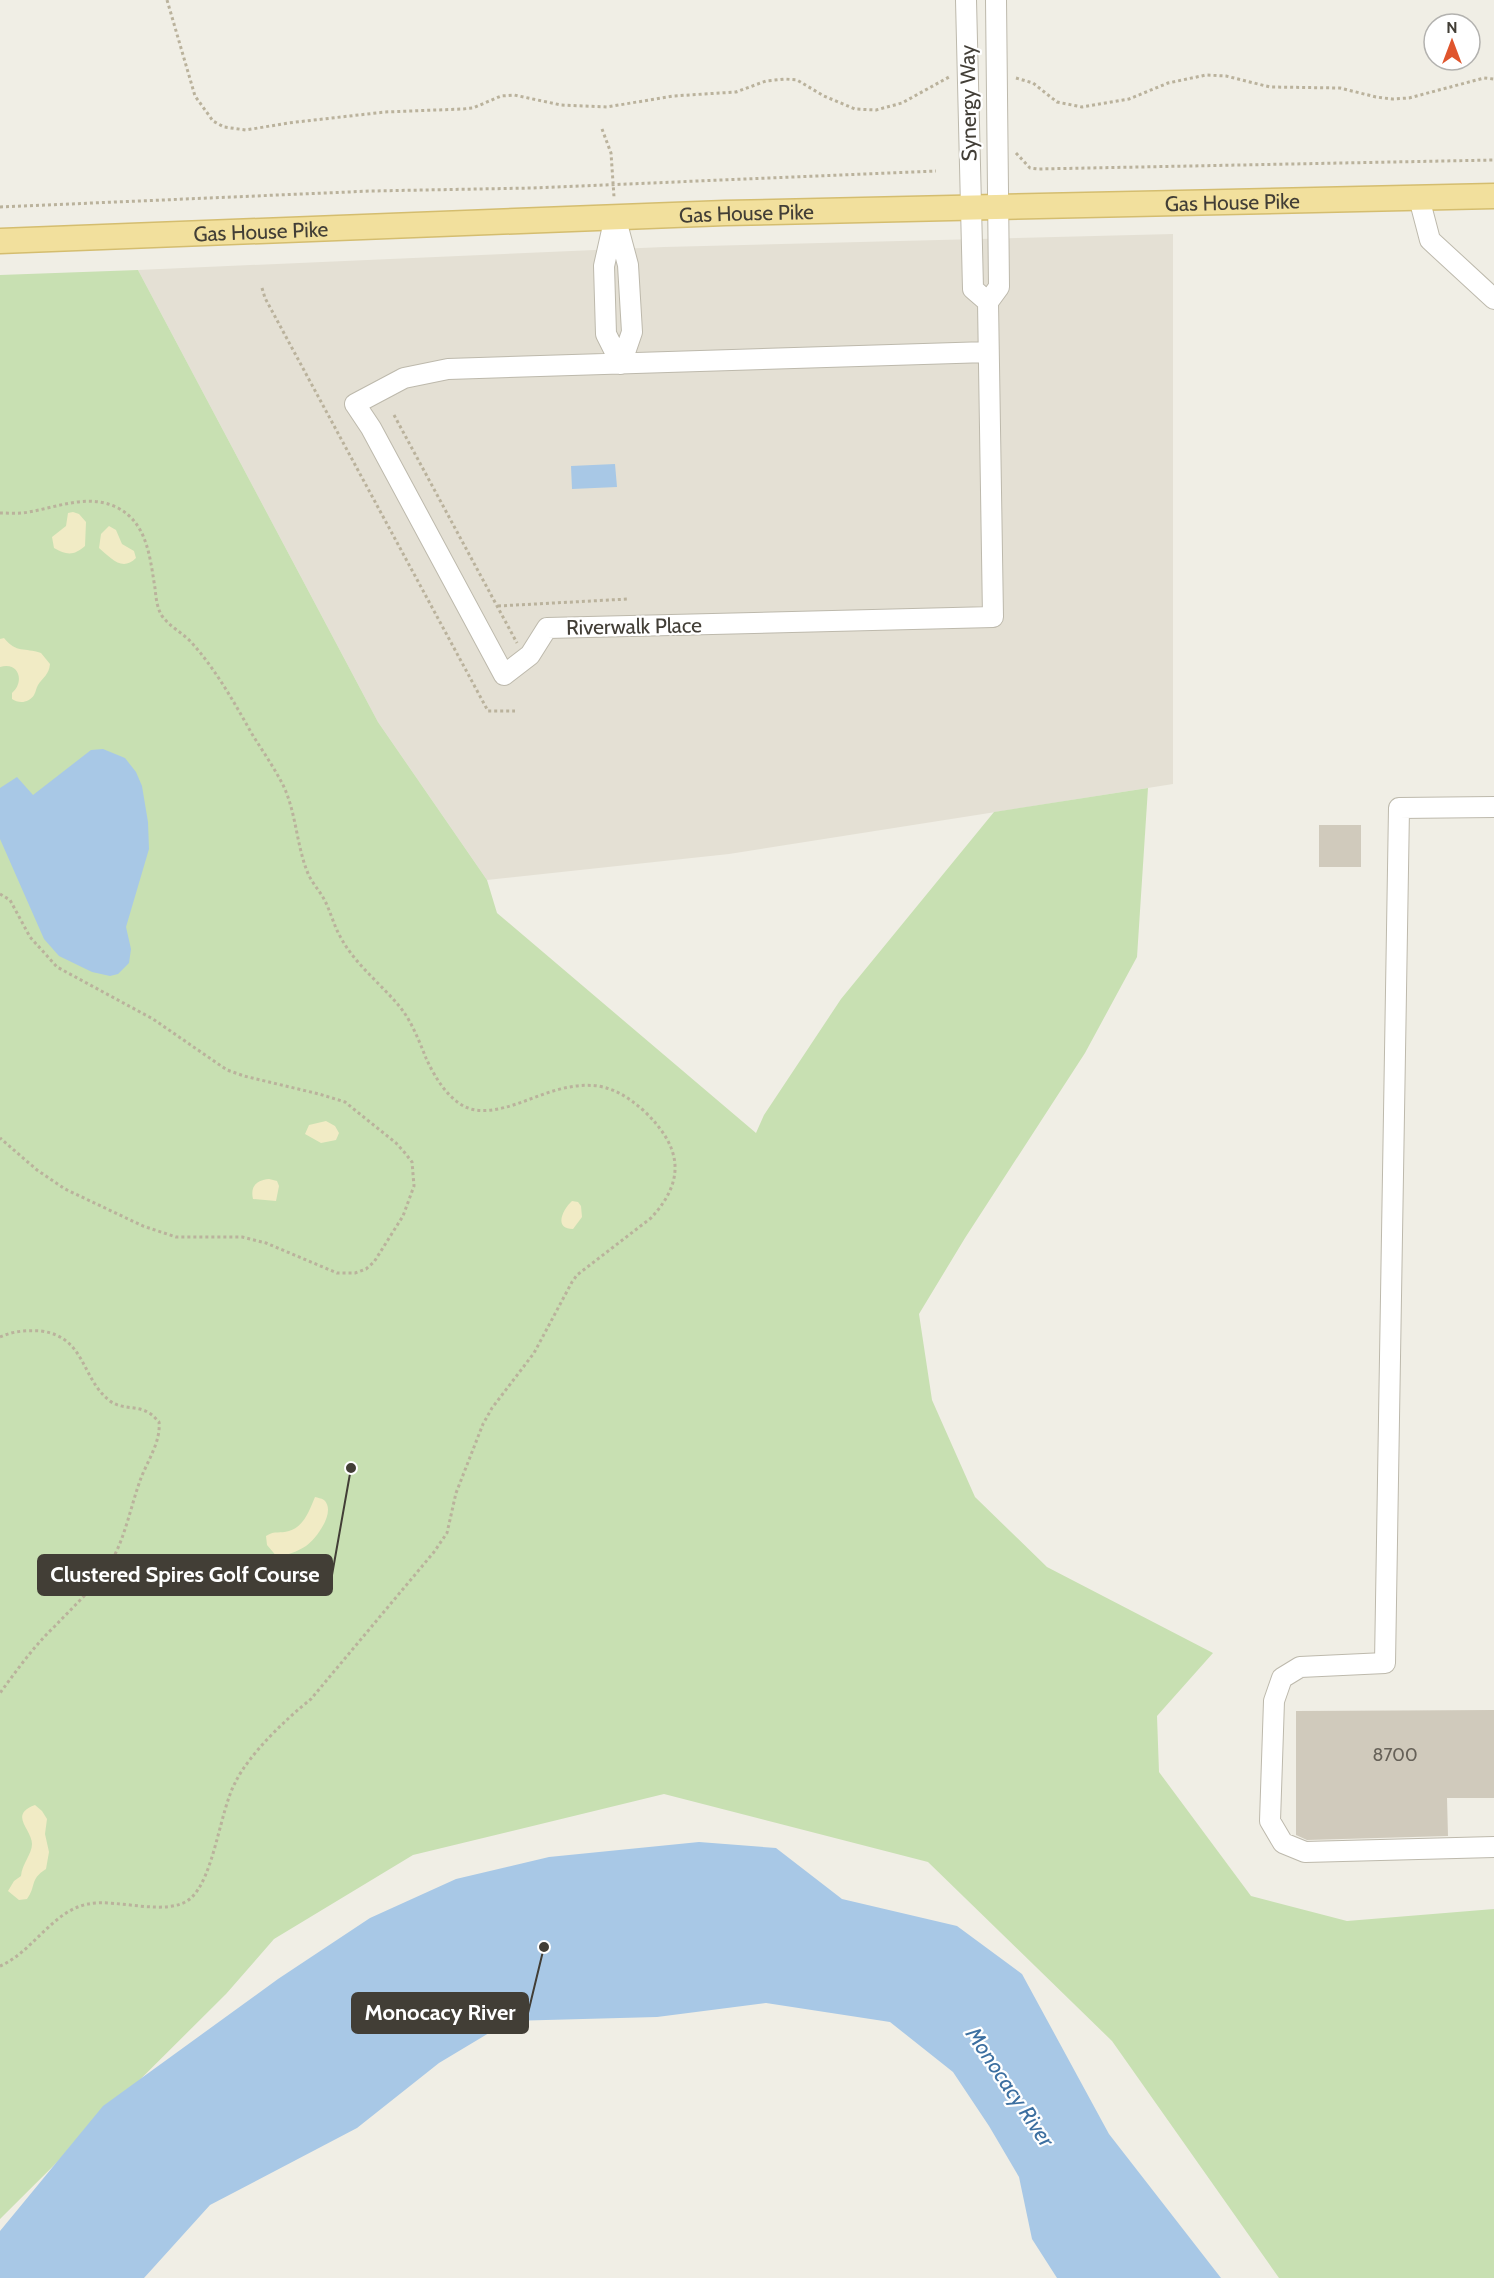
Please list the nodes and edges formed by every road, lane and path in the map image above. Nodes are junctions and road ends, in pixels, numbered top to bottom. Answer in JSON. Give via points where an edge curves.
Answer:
{"nodes":[{"id":1,"x":167,"y":0,"type":"edge"},
{"id":2,"x":966,"y":0,"type":"edge"},
{"id":3,"x":996,"y":0,"type":"edge"},
{"id":4,"x":954,"y":76,"type":"dead end"},
{"id":5,"x":1012,"y":78,"type":"dead end"},
{"id":6,"x":1494,"y":79,"type":"edge"},
{"id":7,"x":602,"y":129,"type":"dead end"},
{"id":8,"x":1013,"y":146,"type":"dead end"},
{"id":9,"x":1494,"y":160,"type":"edge"},
{"id":10,"x":936,"y":171,"type":"dead end"},
{"id":11,"x":613,"y":184,"type":"junction"},
{"id":12,"x":1494,"y":196,"type":"edge"},
{"id":13,"x":1419,"y":198,"type":"junction"},
{"id":14,"x":998,"y":206,"type":"junction"},
{"id":15,"x":0,"y":207,"type":"edge"},
{"id":16,"x":970,"y":207,"type":"junction"},
{"id":17,"x":615,"y":217,"type":"junction"},
{"id":18,"x":0,"y":241,"type":"edge"},
{"id":19,"x":262,"y":288,"type":"dead end"},
{"id":20,"x":1494,"y":299,"type":"edge"},
{"id":21,"x":987,"y":302,"type":"junction"},
{"id":22,"x":988,"y":352,"type":"junction"},
{"id":23,"x":621,"y":364,"type":"junction"},
{"id":24,"x":394,"y":415,"type":"dead end"},
{"id":25,"x":0,"y":513,"type":"edge"},
{"id":26,"x":628,"y":599,"type":"dead end"},
{"id":27,"x":497,"y":606,"type":"junction"},
{"id":28,"x":519,"y":646,"type":"dead end"},
{"id":29,"x":515,"y":711,"type":"dead end"},
{"id":30,"x":1494,"y":807,"type":"edge"},
{"id":31,"x":0,"y":894,"type":"edge"},
{"id":32,"x":0,"y":1138,"type":"edge"},
{"id":33,"x":0,"y":1337,"type":"edge"},
{"id":34,"x":0,"y":1693,"type":"edge"},
{"id":35,"x":1494,"y":1847,"type":"edge"},
{"id":36,"x":0,"y":1966,"type":"edge"}],
"edges":[{"from":1,"to":4,"type":"path","via":[[195,96],[213,121],[233,129],[385,112],[473,108],[514,95],[561,105],[607,107],[673,96],[736,92],[784,79],[798,80],[855,109],[876,110],[902,103]]},
{"from":2,"to":16,"type":"street","name":"Synergy Way"},
{"from":3,"to":14,"type":"street","name":"Synergy Way"},
{"from":5,"to":6,"type":"path","via":[[1025,79],[1057,102],[1082,107],[1129,99],[1168,83],[1206,75],[1270,87],[1340,87],[1392,99]]},
{"from":7,"to":11,"type":"path","via":[[610,153]]},
{"from":8,"to":9,"type":"path","via":[[1025,164],[1038,169]]},
{"from":10,"to":11,"type":"path"},
{"from":11,"to":15,"type":"path"},
{"from":11,"to":17,"type":"path"},
{"from":12,"to":13,"type":"main road","name":"Gas House Pike"},
{"from":13,"to":14,"type":"main road","name":"Gas House Pike"},
{"from":13,"to":20,"type":"street","via":[[1430,240]]},
{"from":14,"to":16,"type":"main road","name":"Gas House Pike"},
{"from":14,"to":21,"type":"street","name":"Riverwalk Place","via":[[999,287]]},
{"from":16,"to":17,"type":"main road","name":"Gas House Pike"},
{"from":16,"to":21,"type":"street","name":"Riverwalk Place","via":[[973,289]]},
{"from":17,"to":18,"type":"main road","name":"Gas House Pike"},
{"from":17,"to":23,"type":"street","via":[[628,265],[632,332]]},
{"from":19,"to":29,"type":"path","via":[[488,711]]},
{"from":21,"to":22,"type":"street","name":"Riverwalk Place"},
{"from":22,"to":23,"type":"street","name":"Riverwalk Place"},
{"from":22,"to":23,"type":"street","name":"Riverwalk Place","via":[[993,617],[547,628],[530,655],[504,675],[356,405],[404,378],[448,369]]},
{"from":24,"to":27,"type":"path"},
{"from":25,"to":36,"type":"path","via":[[25,513],[63,503],[103,503],[119,508],[134,520],[150,556],[162,616],[190,641],[223,684],[283,785],[308,872],[340,937],[403,1010],[431,1069],[460,1105],[489,1110],[579,1084],[602,1087],[625,1096],[657,1123],[676,1158],[672,1184],[661,1207],[577,1275],[528,1363],[492,1408],[456,1493],[447,1533],[434,1552],[311,1699],[260,1748],[235,1782],[208,1867],[191,1898],[175,1906],[161,1907],[88,1904],[74,1909],[20,1955]]},
{"from":26,"to":27,"type":"path"},
{"from":27,"to":28,"type":"path"},
{"from":30,"to":35,"type":"street","via":[[1399,808],[1385,1663],[1300,1667],[1282,1678],[1274,1701],[1270,1821],[1283,1843],[1305,1852]]},
{"from":31,"to":32,"type":"path","via":[[10,900],[30,937],[57,967],[153,1019],[210,1060],[244,1076],[345,1102],[405,1153],[412,1162],[414,1186],[403,1216],[374,1262],[366,1269],[337,1273],[242,1237],[176,1238],[143,1226],[65,1189]]},
{"from":33,"to":34,"type":"path","via":[[30,1330],[55,1333],[70,1344],[108,1400],[120,1407],[150,1413],[159,1422],[160,1435],[112,1560]]}]}
